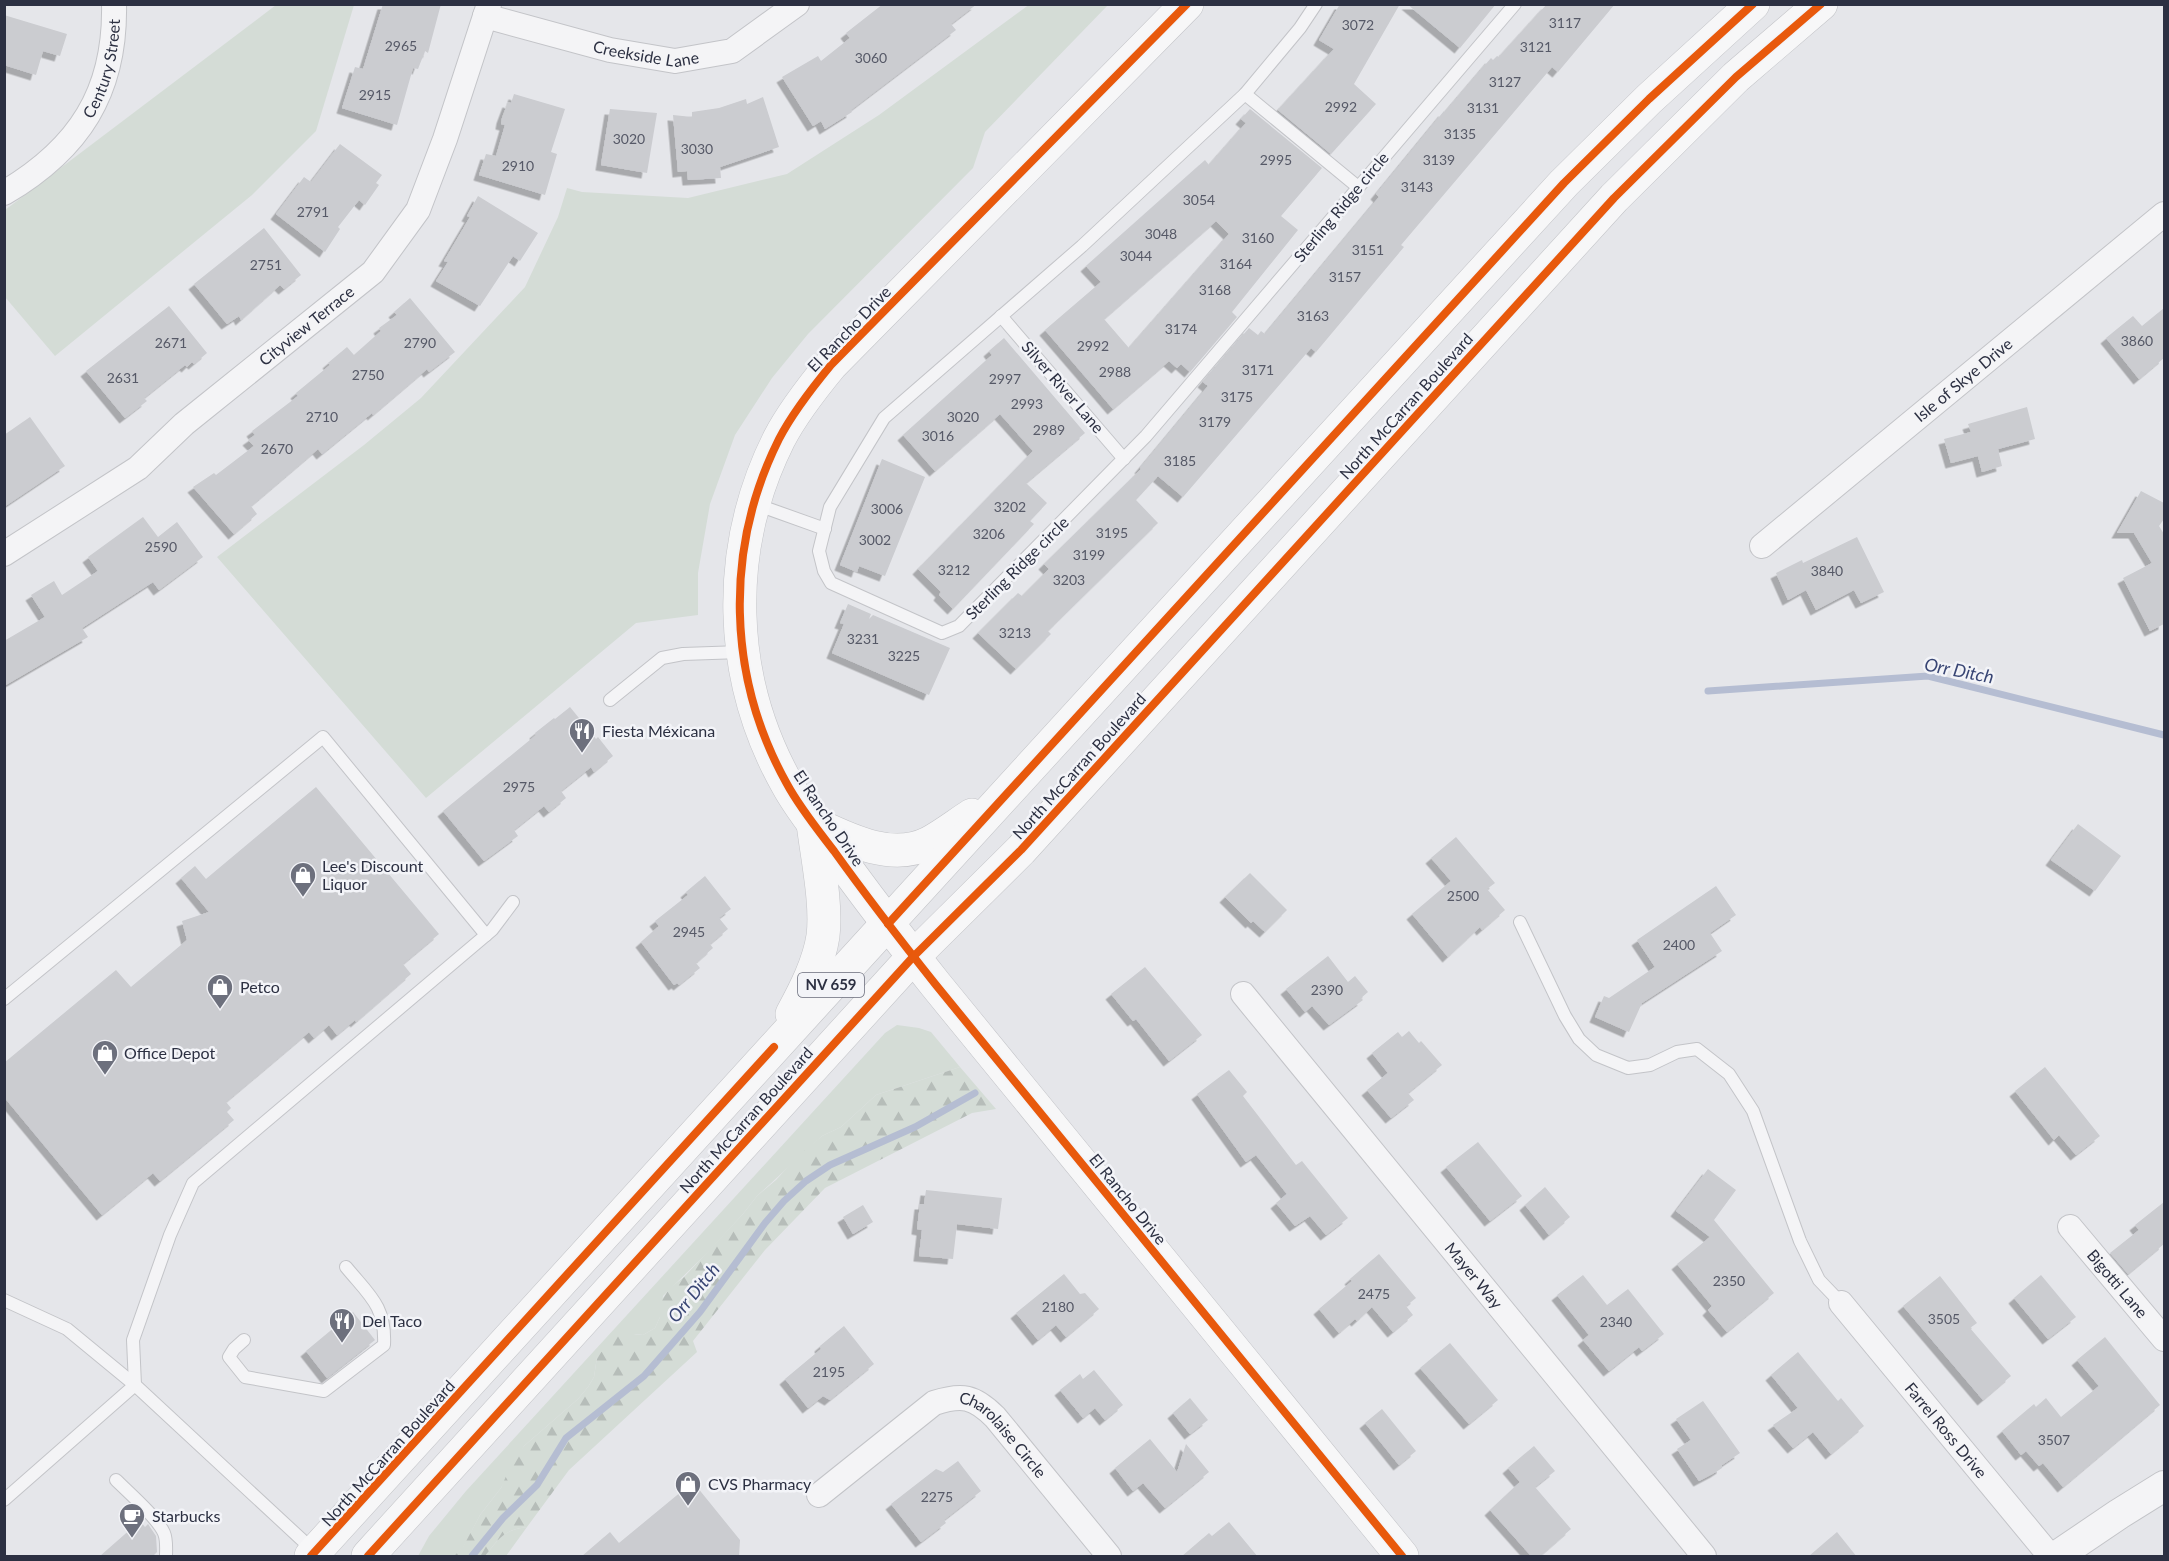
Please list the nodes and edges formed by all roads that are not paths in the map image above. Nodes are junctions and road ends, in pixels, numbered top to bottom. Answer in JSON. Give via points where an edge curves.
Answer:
{"nodes":[{"id":1,"x":114,"y":4,"type":"edge"},
{"id":2,"x":797,"y":4,"type":"edge"},
{"id":3,"x":1187,"y":4,"type":"edge"},
{"id":4,"x":1316,"y":4,"type":"edge"},
{"id":5,"x":1515,"y":4,"type":"edge"},
{"id":6,"x":1752,"y":4,"type":"edge"},
{"id":7,"x":1821,"y":4,"type":"edge"},
{"id":8,"x":487,"y":10,"type":"edge"},
{"id":9,"x":1245,"y":94,"type":"junction"},
{"id":10,"x":1358,"y":187,"type":"junction"},
{"id":11,"x":4,"y":193,"type":"edge"},
{"id":12,"x":2164,"y":214,"type":"edge"},
{"id":13,"x":1001,"y":316,"type":"junction"},
{"id":14,"x":1124,"y":459,"type":"junction"},
{"id":15,"x":754,"y":504,"type":"junction"},
{"id":16,"x":825,"y":529,"type":"junction"},
{"id":17,"x":1762,"y":546,"type":"dead end"},
{"id":18,"x":4,"y":554,"type":"edge"},
{"id":19,"x":742,"y":652,"type":"junction"},
{"id":20,"x":610,"y":700,"type":"dead end"},
{"id":21,"x":1009,"y":792,"type":"junction"},
{"id":22,"x":813,"y":824,"type":"junction"},
{"id":23,"x":513,"y":902,"type":"dead end"},
{"id":24,"x":1520,"y":922,"type":"dead end"},
{"id":25,"x":888,"y":924,"type":"junction"},
{"id":26,"x":486,"y":935,"type":"junction"},
{"id":27,"x":913,"y":957,"type":"junction"},
{"id":28,"x":1243,"y":994,"type":"dead end"},
{"id":29,"x":4,"y":999,"type":"edge"},
{"id":30,"x":774,"y":1047,"type":"junction"},
{"id":31,"x":2070,"y":1227,"type":"dead end"},
{"id":32,"x":346,"y":1267,"type":"dead end"},
{"id":33,"x":4,"y":1300,"type":"edge"},
{"id":34,"x":1841,"y":1303,"type":"joint"},
{"id":35,"x":2164,"y":1339,"type":"edge"},
{"id":36,"x":244,"y":1340,"type":"dead end"},
{"id":37,"x":135,"y":1385,"type":"junction"},
{"id":38,"x":116,"y":1480,"type":"dead end"},
{"id":39,"x":2164,"y":1486,"type":"edge"},
{"id":40,"x":819,"y":1496,"type":"dead end"},
{"id":41,"x":4,"y":1500,"type":"edge"},
{"id":42,"x":320,"y":1555,"type":"edge"},
{"id":43,"x":166,"y":1557,"type":"edge"},
{"id":44,"x":368,"y":1557,"type":"edge"},
{"id":45,"x":1109,"y":1557,"type":"edge"},
{"id":46,"x":1402,"y":1557,"type":"edge"},
{"id":47,"x":1704,"y":1557,"type":"edge"},
{"id":48,"x":2050,"y":1557,"type":"edge"},
{"id":49,"x":2057,"y":1557,"type":"edge"}],
"edges":[{"from":1,"to":11,"type":"street","name":"Century Street","via":[[110,60],[100,92],[79,129],[48,164]]},
{"from":2,"to":8,"type":"street","name":"Creekside Lane","via":[[732,51],[675,61],[610,50]]},
{"from":3,"to":15,"type":"main road","name":"El Rancho Drive","via":[[831,364],[780,438]]},
{"from":4,"to":9,"type":"lane","name":"Sterling Ridge circle"},
{"from":5,"to":10,"type":"lane","name":"Sterling Ridge circle"},
{"from":6,"to":21,"type":"main road","name":"North McCarran Boulevard","number":"NV 659","via":[[1564,183]]},
{"from":7,"to":27,"type":"main road","name":"North McCarran Boulevard","number":"NV 659","via":[[1736,77],[1614,198],[1021,850]]},
{"from":8,"to":18,"type":"street","name":"Cityview Terrace","via":[[418,210],[373,272],[184,424],[138,468]]},
{"from":9,"to":10,"type":"lane"},
{"from":9,"to":13,"type":"lane","name":"Sterling Ridge circle"},
{"from":10,"to":14,"type":"lane","name":"Sterling Ridge circle"},
{"from":12,"to":17,"type":"street","name":"Isle of Skye Drive"},
{"from":13,"to":14,"type":"lane","name":"Silver River Lane"},
{"from":13,"to":16,"type":"lane","name":"Sterling Ridge circle","via":[[884,418],[830,507]]},
{"from":14,"to":16,"type":"lane","name":"Sterling Ridge circle","via":[[959,626],[942,633],[831,583],[819,551]]},
{"from":15,"to":16,"type":"lane"},
{"from":15,"to":19,"type":"main road","name":"El Rancho Drive","via":[[742,561]]},
{"from":19,"to":20,"type":"lane","via":[[662,658]]},
{"from":19,"to":22,"type":"main road","name":"El Rancho Drive","via":[[765,740]]},
{"from":21,"to":22,"type":"main road","via":[[929,843],[912,848],[871,847]]},
{"from":21,"to":25,"type":"main road","name":"North McCarran Boulevard","number":"NV 659"},
{"from":22,"to":25,"type":"main road","name":"El Rancho Drive"},
{"from":22,"to":30,"type":"main road","via":[[823,936],[804,992]]},
{"from":23,"to":26,"type":"lane"},
{"from":24,"to":34,"type":"lane","via":[[1565,1016],[1579,1039],[1596,1055],[1628,1068],[1697,1049],[1729,1074],[1753,1111],[1800,1240],[1819,1280]]},
{"from":25,"to":27,"type":"main road","name":"El Rancho Drive"},
{"from":25,"to":30,"type":"main road","name":"North McCarran Boulevard","number":"NV 659"},
{"from":26,"to":29,"type":"lane","via":[[323,737]]},
{"from":26,"to":37,"type":"lane","via":[[194,1183],[170,1235],[133,1341]]},
{"from":27,"to":44,"type":"main road","name":"North McCarran Boulevard","number":"NV 659"},
{"from":27,"to":46,"type":"main road","name":"El Rancho Drive"},
{"from":28,"to":47,"type":"street","name":"Mayer Way"},
{"from":30,"to":42,"type":"main road","name":"North McCarran Boulevard","number":"NV 659"},
{"from":31,"to":35,"type":"street","name":"Bigotti Lane"},
{"from":32,"to":36,"type":"lane","via":[[380,1309],[384,1345],[324,1391],[245,1377],[229,1357]]},
{"from":33,"to":37,"type":"lane","via":[[67,1329]]},
{"from":34,"to":48,"type":"street","name":"Farrel Ross Drive"},
{"from":37,"to":41,"type":"lane"},
{"from":37,"to":42,"type":"lane"},
{"from":38,"to":43,"type":"lane","via":[[164,1532]]},
{"from":39,"to":49,"type":"street"},
{"from":40,"to":45,"type":"street","name":"Charolaise Circle","via":[[934,1403],[952,1397],[970,1398],[995,1417]]}]}
